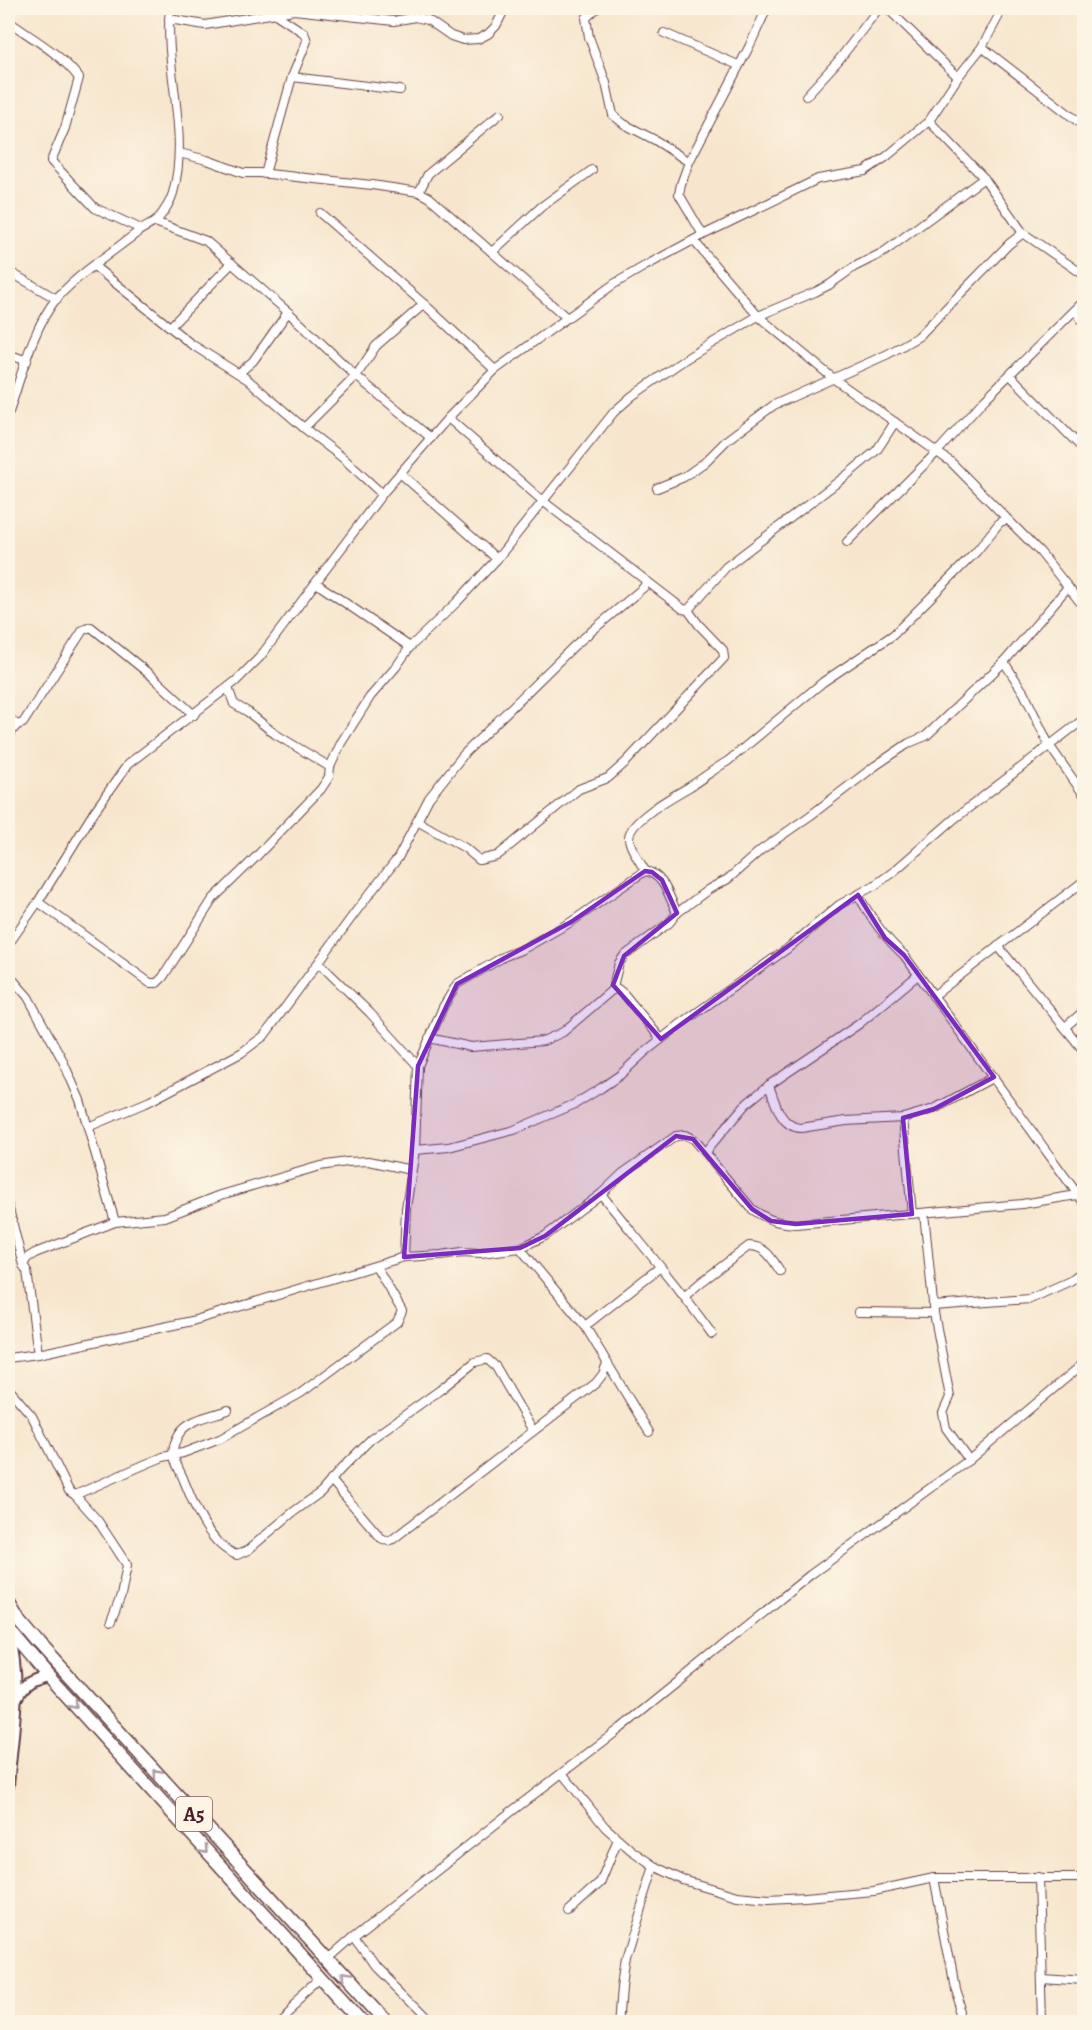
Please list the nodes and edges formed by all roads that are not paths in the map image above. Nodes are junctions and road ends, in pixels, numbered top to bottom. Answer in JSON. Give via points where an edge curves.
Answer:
{"nodes":[{"id":1,"x":170,"y":8,"type":"edge"},
{"id":2,"x":505,"y":8,"type":"edge"},
{"id":3,"x":597,"y":8,"type":"edge"},
{"id":4,"x":767,"y":8,"type":"edge"},
{"id":5,"x":879,"y":8,"type":"edge"},
{"id":6,"x":887,"y":8,"type":"edge"},
{"id":7,"x":1003,"y":8,"type":"edge"},
{"id":8,"x":277,"y":15,"type":"junction"},
{"id":9,"x":169,"y":19,"type":"junction"},
{"id":10,"x":8,"y":21,"type":"edge"},
{"id":11,"x":664,"y":33,"type":"dead end"},
{"id":12,"x":982,"y":47,"type":"junction"},
{"id":13,"x":738,"y":65,"type":"junction"},
{"id":14,"x":958,"y":77,"type":"junction"},
{"id":15,"x":292,"y":78,"type":"junction"},
{"id":16,"x":400,"y":90,"type":"dead end"},
{"id":17,"x":806,"y":96,"type":"dead end"},
{"id":18,"x":500,"y":114,"type":"dead end"},
{"id":19,"x":929,"y":121,"type":"junction"},
{"id":20,"x":1084,"y":126,"type":"edge"},
{"id":21,"x":179,"y":153,"type":"junction"},
{"id":22,"x":688,"y":162,"type":"junction"},
{"id":23,"x":592,"y":170,"type":"dead end"},
{"id":24,"x":265,"y":174,"type":"junction"},
{"id":25,"x":984,"y":178,"type":"junction"},
{"id":26,"x":419,"y":192,"type":"junction"},
{"id":27,"x":320,"y":213,"type":"dead end"},
{"id":28,"x":155,"y":222,"type":"junction"},
{"id":29,"x":141,"y":229,"type":"junction"},
{"id":30,"x":1023,"y":232,"type":"junction"},
{"id":31,"x":703,"y":235,"type":"junction"},
{"id":32,"x":694,"y":241,"type":"junction"},
{"id":33,"x":492,"y":252,"type":"junction"},
{"id":34,"x":232,"y":263,"type":"junction"},
{"id":35,"x":94,"y":266,"type":"junction"},
{"id":36,"x":8,"y":271,"type":"edge"},
{"id":37,"x":1084,"y":274,"type":"edge"},
{"id":38,"x":57,"y":299,"type":"junction"},
{"id":39,"x":1084,"y":301,"type":"edge"},
{"id":40,"x":424,"y":304,"type":"junction"},
{"id":41,"x":1076,"y":310,"type":"junction"},
{"id":42,"x":288,"y":312,"type":"junction"},
{"id":43,"x":758,"y":316,"type":"junction"},
{"id":44,"x":567,"y":318,"type":"junction"},
{"id":45,"x":1084,"y":324,"type":"edge"},
{"id":46,"x":170,"y":327,"type":"junction"},
{"id":47,"x":8,"y":354,"type":"edge"},
{"id":48,"x":27,"y":361,"type":"junction"},
{"id":49,"x":495,"y":370,"type":"junction"},
{"id":50,"x":239,"y":373,"type":"junction"},
{"id":51,"x":1010,"y":375,"type":"junction"},
{"id":52,"x":356,"y":376,"type":"junction"},
{"id":53,"x":834,"y":379,"type":"junction"},
{"id":54,"x":8,"y":415,"type":"edge"},
{"id":55,"x":448,"y":418,"type":"junction"},
{"id":56,"x":895,"y":422,"type":"junction"},
{"id":57,"x":304,"y":428,"type":"junction"},
{"id":58,"x":430,"y":438,"type":"junction"},
{"id":59,"x":1084,"y":450,"type":"edge"},
{"id":60,"x":937,"y":452,"type":"junction"},
{"id":61,"x":400,"y":473,"type":"junction"},
{"id":62,"x":657,"y":488,"type":"dead end"},
{"id":63,"x":382,"y":494,"type":"junction"},
{"id":64,"x":544,"y":502,"type":"junction"},
{"id":65,"x":1006,"y":520,"type":"junction"},
{"id":66,"x":848,"y":542,"type":"dead end"},
{"id":67,"x":497,"y":559,"type":"junction"},
{"id":68,"x":646,"y":582,"type":"junction"},
{"id":69,"x":316,"y":583,"type":"junction"},
{"id":70,"x":1068,"y":587,"type":"junction"},
{"id":71,"x":1084,"y":607,"type":"edge"},
{"id":72,"x":688,"y":610,"type":"junction"},
{"id":73,"x":410,"y":647,"type":"junction"},
{"id":74,"x":1004,"y":662,"type":"junction"},
{"id":75,"x":228,"y":687,"type":"junction"},
{"id":76,"x":194,"y":715,"type":"junction"},
{"id":77,"x":8,"y":717,"type":"edge"},
{"id":78,"x":1084,"y":719,"type":"edge"},
{"id":79,"x":17,"y":724,"type":"junction"},
{"id":80,"x":8,"y":736,"type":"edge"},
{"id":81,"x":1049,"y":746,"type":"junction"},
{"id":82,"x":330,"y":767,"type":"junction"},
{"id":83,"x":1084,"y":795,"type":"edge"},
{"id":84,"x":417,"y":821,"type":"junction"},
{"id":85,"x":645,"y":871,"type":"junction"},
{"id":86,"x":1084,"y":881,"type":"edge"},
{"id":87,"x":858,"y":895,"type":"junction"},
{"id":88,"x":38,"y":902,"type":"junction"},
{"id":89,"x":677,"y":913,"type":"junction"},
{"id":90,"x":8,"y":945,"type":"edge"},
{"id":91,"x":998,"y":946,"type":"junction"},
{"id":92,"x":319,"y":963,"type":"junction"},
{"id":93,"x":8,"y":974,"type":"edge"},
{"id":94,"x":918,"y":975,"type":"junction"},
{"id":95,"x":612,"y":990,"type":"junction"},
{"id":96,"x":933,"y":996,"type":"junction"},
{"id":97,"x":1084,"y":1011,"type":"edge"},
{"id":98,"x":1065,"y":1027,"type":"junction"},
{"id":99,"x":429,"y":1038,"type":"junction"},
{"id":100,"x":662,"y":1039,"type":"junction"},
{"id":101,"x":1084,"y":1051,"type":"edge"},
{"id":102,"x":418,"y":1066,"type":"junction"},
{"id":103,"x":994,"y":1077,"type":"junction"},
{"id":104,"x":768,"y":1085,"type":"junction"},
{"id":105,"x":903,"y":1118,"type":"junction"},
{"id":106,"x":88,"y":1127,"type":"junction"},
{"id":107,"x":415,"y":1150,"type":"junction"},
{"id":108,"x":705,"y":1152,"type":"junction"},
{"id":109,"x":411,"y":1170,"type":"junction"},
{"id":110,"x":601,"y":1194,"type":"junction"},
{"id":111,"x":1077,"y":1195,"type":"junction"},
{"id":112,"x":1084,"y":1203,"type":"edge"},
{"id":113,"x":8,"y":1205,"type":"edge"},
{"id":114,"x":924,"y":1213,"type":"junction"},
{"id":115,"x":912,"y":1214,"type":"junction"},
{"id":116,"x":115,"y":1222,"type":"junction"},
{"id":117,"x":520,"y":1248,"type":"junction"},
{"id":118,"x":404,"y":1257,"type":"junction"},
{"id":119,"x":23,"y":1265,"type":"junction"},
{"id":120,"x":376,"y":1266,"type":"junction"},
{"id":121,"x":659,"y":1268,"type":"junction"},
{"id":122,"x":1084,"y":1270,"type":"edge"},
{"id":123,"x":780,"y":1271,"type":"dead end"},
{"id":124,"x":685,"y":1296,"type":"junction"},
{"id":125,"x":933,"y":1309,"type":"junction"},
{"id":126,"x":858,"y":1312,"type":"dead end"},
{"id":127,"x":585,"y":1326,"type":"junction"},
{"id":128,"x":712,"y":1334,"type":"dead end"},
{"id":129,"x":38,"y":1354,"type":"junction"},
{"id":130,"x":8,"y":1358,"type":"edge"},
{"id":131,"x":607,"y":1362,"type":"junction"},
{"id":132,"x":1084,"y":1364,"type":"edge"},
{"id":133,"x":8,"y":1388,"type":"edge"},
{"id":134,"x":228,"y":1410,"type":"dead end"},
{"id":135,"x":533,"y":1431,"type":"junction"},
{"id":136,"x":649,"y":1432,"type":"dead end"},
{"id":137,"x":173,"y":1455,"type":"junction"},
{"id":138,"x":969,"y":1460,"type":"junction"},
{"id":139,"x":331,"y":1480,"type":"junction"},
{"id":140,"x":75,"y":1495,"type":"junction"},
{"id":141,"x":8,"y":1602,"type":"edge"},
{"id":142,"x":111,"y":1622,"type":"dead end"},
{"id":143,"x":8,"y":1631,"type":"edge"},
{"id":144,"x":48,"y":1676,"type":"junction"},
{"id":145,"x":15,"y":1702,"type":"junction"},
{"id":146,"x":9,"y":1758,"type":"edge"},
{"id":147,"x":562,"y":1773,"type":"junction"},
{"id":148,"x":8,"y":1786,"type":"edge"},
{"id":149,"x":618,"y":1839,"type":"junction"},
{"id":150,"x":654,"y":1866,"type":"junction"},
{"id":151,"x":1038,"y":1877,"type":"junction"},
{"id":152,"x":934,"y":1878,"type":"junction"},
{"id":153,"x":1084,"y":1878,"type":"edge"},
{"id":154,"x":569,"y":1911,"type":"dead end"},
{"id":155,"x":354,"y":1936,"type":"junction"},
{"id":156,"x":327,"y":1960,"type":"junction"},
{"id":157,"x":1041,"y":1977,"type":"junction"},
{"id":158,"x":322,"y":1979,"type":"junction"},
{"id":159,"x":1084,"y":1980,"type":"edge"},
{"id":160,"x":274,"y":2022,"type":"edge"},
{"id":161,"x":362,"y":2022,"type":"edge"},
{"id":162,"x":385,"y":2022,"type":"edge"},
{"id":163,"x":431,"y":2022,"type":"edge"},
{"id":164,"x":618,"y":2022,"type":"edge"},
{"id":165,"x":961,"y":2022,"type":"edge"},
{"id":166,"x":1042,"y":2022,"type":"edge"}],
"edges":[{"from":1,"to":9,"type":"street"},
{"from":2,"to":8,"type":"street","via":[[488,34],[463,40],[415,17],[394,21],[294,10]]},
{"from":3,"to":22,"type":"street","via":[[586,18],[613,115]]},
{"from":4,"to":13,"type":"street"},
{"from":5,"to":17,"type":"street"},
{"from":6,"to":14,"type":"street"},
{"from":7,"to":12,"type":"street"},
{"from":8,"to":9,"type":"street","via":[[205,25]]},
{"from":8,"to":15,"type":"street","via":[[304,33],[307,41]]},
{"from":9,"to":21,"type":"street"},
{"from":10,"to":29,"type":"street","via":[[55,52],[79,78],[51,161],[95,208]]},
{"from":11,"to":13,"type":"street"},
{"from":12,"to":14,"type":"street"},
{"from":12,"to":20,"type":"street"},
{"from":13,"to":22,"type":"street"},
{"from":14,"to":19,"type":"street"},
{"from":15,"to":16,"type":"street"},
{"from":15,"to":24,"type":"street"},
{"from":18,"to":26,"type":"street","via":[[428,174]]},
{"from":19,"to":25,"type":"street"},
{"from":19,"to":31,"type":"street","via":[[865,171],[818,179]]},
{"from":21,"to":24,"type":"street","via":[[243,173]]},
{"from":21,"to":28,"type":"street","via":[[173,195]]},
{"from":22,"to":31,"type":"street","via":[[679,194]]},
{"from":23,"to":33,"type":"street","via":[[541,207]]},
{"from":24,"to":26,"type":"street"},
{"from":25,"to":30,"type":"street"},
{"from":25,"to":43,"type":"street","via":[[884,252],[829,285]]},
{"from":26,"to":33,"type":"street"},
{"from":27,"to":40,"type":"street"},
{"from":28,"to":29,"type":"street"},
{"from":28,"to":34,"type":"street","via":[[207,241]]},
{"from":29,"to":35,"type":"street"},
{"from":30,"to":37,"type":"street"},
{"from":30,"to":53,"type":"street","via":[[920,336]]},
{"from":31,"to":32,"type":"street"},
{"from":32,"to":43,"type":"street"},
{"from":32,"to":44,"type":"street","via":[[614,285]]},
{"from":33,"to":44,"type":"street"},
{"from":34,"to":42,"type":"street"},
{"from":34,"to":46,"type":"street"},
{"from":35,"to":38,"type":"street"},
{"from":35,"to":46,"type":"street"},
{"from":36,"to":38,"type":"street"},
{"from":38,"to":48,"type":"street","via":[[39,328]]},
{"from":39,"to":41,"type":"street"},
{"from":40,"to":49,"type":"street"},
{"from":40,"to":52,"type":"street","via":[[376,346]]},
{"from":41,"to":45,"type":"street"},
{"from":41,"to":51,"type":"street"},
{"from":42,"to":50,"type":"street","via":[[252,362]]},
{"from":42,"to":52,"type":"street"},
{"from":43,"to":53,"type":"street"},
{"from":43,"to":64,"type":"street","via":[[632,396],[614,412]]},
{"from":44,"to":49,"type":"street"},
{"from":46,"to":50,"type":"street"},
{"from":47,"to":48,"type":"street"},
{"from":48,"to":54,"type":"street"},
{"from":49,"to":55,"type":"street"},
{"from":50,"to":57,"type":"street"},
{"from":51,"to":59,"type":"street"},
{"from":51,"to":60,"type":"street"},
{"from":52,"to":57,"type":"street"},
{"from":52,"to":58,"type":"street"},
{"from":53,"to":56,"type":"street"},
{"from":53,"to":62,"type":"street","via":[[774,405],[684,477]]},
{"from":55,"to":58,"type":"street"},
{"from":55,"to":64,"type":"street"},
{"from":56,"to":60,"type":"street"},
{"from":56,"to":72,"type":"street","via":[[877,450],[726,567]]},
{"from":57,"to":63,"type":"street"},
{"from":58,"to":61,"type":"street"},
{"from":60,"to":65,"type":"street"},
{"from":60,"to":66,"type":"street"},
{"from":61,"to":63,"type":"street"},
{"from":61,"to":67,"type":"street"},
{"from":63,"to":69,"type":"street"},
{"from":64,"to":67,"type":"street"},
{"from":64,"to":68,"type":"street"},
{"from":65,"to":70,"type":"street","via":[[1040,552]]},
{"from":65,"to":85,"type":"street","via":[[893,635],[823,682],[728,761],[669,797],[636,825],[628,840]]},
{"from":67,"to":73,"type":"street"},
{"from":68,"to":72,"type":"street"},
{"from":68,"to":84,"type":"street","via":[[464,754],[429,798]]},
{"from":69,"to":73,"type":"street"},
{"from":69,"to":75,"type":"street","via":[[260,657]]},
{"from":70,"to":71,"type":"street"},
{"from":70,"to":74,"type":"street"},
{"from":72,"to":84,"type":"street","via":[[723,650],[724,658],[608,778],[579,789],[497,856],[486,860]]},
{"from":73,"to":82,"type":"street","via":[[370,697],[340,743]]},
{"from":74,"to":81,"type":"street"},
{"from":74,"to":89,"type":"street","via":[[926,736],[875,766],[728,879]]},
{"from":75,"to":76,"type":"street"},
{"from":75,"to":82,"type":"street","via":[[234,704]]},
{"from":76,"to":79,"type":"street","via":[[91,627],[83,630],[27,718]]},
{"from":76,"to":88,"type":"street","via":[[128,764]]},
{"from":77,"to":79,"type":"street"},
{"from":78,"to":81,"type":"street"},
{"from":79,"to":80,"type":"street"},
{"from":81,"to":83,"type":"street"},
{"from":81,"to":87,"type":"street"},
{"from":82,"to":88,"type":"street","via":[[321,789],[213,899],[157,983],[150,983]]},
{"from":84,"to":92,"type":"street","via":[[398,858]]},
{"from":85,"to":89,"type":"street","via":[[662,880]]},
{"from":85,"to":99,"type":"street","via":[[571,922],[457,984]]},
{"from":86,"to":91,"type":"street"},
{"from":87,"to":94,"type":"street","via":[[885,938]]},
{"from":87,"to":100,"type":"street","via":[[839,905],[787,949]]},
{"from":88,"to":90,"type":"street"},
{"from":89,"to":95,"type":"street","via":[[624,956]]},
{"from":91,"to":96,"type":"street"},
{"from":91,"to":98,"type":"street"},
{"from":92,"to":102,"type":"street"},
{"from":92,"to":106,"type":"street","via":[[264,1036],[241,1053],[150,1101]]},
{"from":93,"to":106,"type":"street","via":[[28,997],[47,1031],[80,1100]]},
{"from":94,"to":96,"type":"street"},
{"from":94,"to":104,"type":"street","via":[[859,1024]]},
{"from":95,"to":99,"type":"street","via":[[563,1032],[543,1041],[471,1047]]},
{"from":95,"to":100,"type":"street","via":[[624,994]]},
{"from":96,"to":103,"type":"street"},
{"from":97,"to":98,"type":"street"},
{"from":98,"to":101,"type":"street"},
{"from":99,"to":102,"type":"street"},
{"from":100,"to":107,"type":"street","via":[[620,1075],[575,1104],[514,1130],[449,1147]]},
{"from":102,"to":107,"type":"street"},
{"from":103,"to":105,"type":"street","via":[[934,1109]]},
{"from":103,"to":111,"type":"street"},
{"from":104,"to":105,"type":"street","via":[[782,1118],[793,1128]]},
{"from":104,"to":108,"type":"street","via":[[745,1105]]},
{"from":105,"to":115,"type":"street"},
{"from":106,"to":116,"type":"street"},
{"from":107,"to":109,"type":"street"},
{"from":108,"to":110,"type":"street","via":[[693,1139],[676,1136],[623,1173]]},
{"from":108,"to":115,"type":"street","via":[[753,1209],[771,1221],[796,1224]]},
{"from":109,"to":116,"type":"street","via":[[369,1161],[329,1165],[221,1195],[165,1217]]},
{"from":109,"to":118,"type":"street"},
{"from":110,"to":117,"type":"street","via":[[545,1236]]},
{"from":110,"to":121,"type":"street"},
{"from":111,"to":112,"type":"street"},
{"from":111,"to":114,"type":"street"},
{"from":113,"to":119,"type":"street"},
{"from":114,"to":115,"type":"street"},
{"from":114,"to":125,"type":"street"},
{"from":116,"to":119,"type":"street","via":[[35,1253]]},
{"from":117,"to":118,"type":"street"},
{"from":117,"to":127,"type":"street"},
{"from":118,"to":120,"type":"street"},
{"from":119,"to":129,"type":"street"},
{"from":120,"to":129,"type":"street","via":[[192,1321]]},
{"from":120,"to":137,"type":"street","via":[[402,1311],[397,1322],[301,1393],[220,1439]]},
{"from":121,"to":124,"type":"street"},
{"from":121,"to":127,"type":"street"},
{"from":122,"to":125,"type":"street","via":[[1070,1281],[1030,1299]]},
{"from":123,"to":124,"type":"street","via":[[765,1251],[749,1246]]},
{"from":124,"to":128,"type":"street"},
{"from":125,"to":126,"type":"street"},
{"from":125,"to":138,"type":"street","via":[[950,1397],[943,1413],[946,1428]]},
{"from":127,"to":131,"type":"street"},
{"from":129,"to":130,"type":"street"},
{"from":131,"to":135,"type":"street","via":[[596,1383]]},
{"from":131,"to":136,"type":"street"},
{"from":132,"to":138,"type":"street"},
{"from":133,"to":140,"type":"street","via":[[32,1416],[69,1491]]},
{"from":134,"to":137,"type":"street","via":[[187,1425],[174,1443]]},
{"from":135,"to":139,"type":"street","via":[[388,1540],[381,1538]]},
{"from":135,"to":139,"type":"street","via":[[496,1367],[487,1359],[480,1360],[371,1439]]},
{"from":137,"to":139,"type":"street","via":[[211,1534],[237,1555],[321,1492]]},
{"from":137,"to":140,"type":"street"},
{"from":138,"to":147,"type":"street","via":[[810,1575]]},
{"from":140,"to":142,"type":"street","via":[[127,1565]]},
{"from":156,"to":141,"type":"highway","number":"A5","one_way":true,"via":[[40,1645]]},
{"from":143,"to":144,"type":"highway","number":"A5"},
{"from":143,"to":145,"type":"main road","via":[[15,1664]]},
{"from":144,"to":145,"type":"main road","via":[[25,1684]]},
{"from":144,"to":158,"type":"highway","number":"A5","one_way":true},
{"from":145,"to":146,"type":"main road"},
{"from":146,"to":148,"type":"main road"},
{"from":147,"to":149,"type":"street"},
{"from":147,"to":155,"type":"street"},
{"from":149,"to":150,"type":"street"},
{"from":149,"to":154,"type":"street","via":[[600,1883]]},
{"from":150,"to":152,"type":"street","via":[[683,1880],[737,1896],[769,1899],[874,1891]]},
{"from":150,"to":164,"type":"street","via":[[625,1960]]},
{"from":151,"to":152,"type":"street"},
{"from":151,"to":153,"type":"street"},
{"from":151,"to":157,"type":"street"},
{"from":152,"to":165,"type":"street","via":[[963,2012]]},
{"from":155,"to":156,"type":"street"},
{"from":155,"to":163,"type":"street","via":[[374,1965]]},
{"from":162,"to":156,"type":"highway","number":"A5","one_way":true},
{"from":157,"to":159,"type":"street"},
{"from":157,"to":166,"type":"street"},
{"from":158,"to":160,"type":"street"},
{"from":158,"to":161,"type":"highway","number":"A5"}]}
